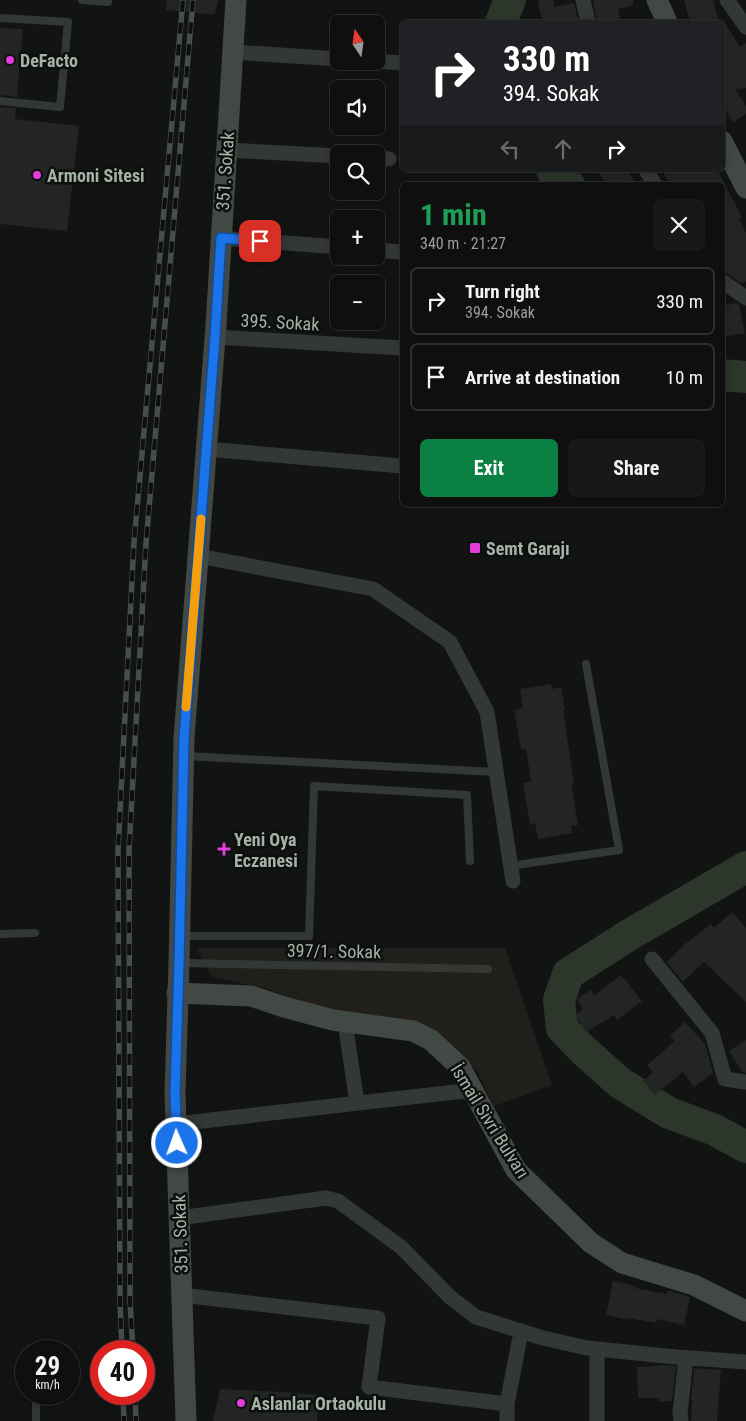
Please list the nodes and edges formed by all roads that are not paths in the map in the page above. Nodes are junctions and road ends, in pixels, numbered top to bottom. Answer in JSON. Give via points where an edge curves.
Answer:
{"nodes":[{"id":1,"x":82,"y":0,"type":"edge"},
{"id":2,"x":108,"y":0,"type":"edge"},
{"id":3,"x":236,"y":0,"type":"edge"},
{"id":4,"x":583,"y":0,"type":"edge"},
{"id":5,"x":656,"y":0,"type":"edge"},
{"id":6,"x":727,"y":0,"type":"edge"},
{"id":7,"x":0,"y":18,"type":"edge"},
{"id":8,"x":588,"y":20,"type":"edge"},
{"id":9,"x":666,"y":20,"type":"edge"},
{"id":10,"x":746,"y":27,"type":"edge"},
{"id":11,"x":233,"y":52,"type":"junction"},
{"id":12,"x":330,"y":58,"type":"edge"},
{"id":13,"x":385,"y":62,"type":"edge"},
{"id":14,"x":400,"y":63,"type":"edge"},
{"id":15,"x":0,"y":101,"type":"edge"},
{"id":16,"x":725,"y":147,"type":"edge"},
{"id":17,"x":226,"y":150,"type":"junction"},
{"id":18,"x":330,"y":156,"type":"edge"},
{"id":19,"x":746,"y":188,"type":"edge"},
{"id":20,"x":221,"y":238,"type":"junction"},
{"id":21,"x":330,"y":246,"type":"edge"},
{"id":22,"x":385,"y":251,"type":"edge"},
{"id":23,"x":400,"y":252,"type":"edge"},
{"id":24,"x":725,"y":283,"type":"edge"},
{"id":25,"x":746,"y":298,"type":"edge"},
{"id":26,"x":215,"y":337,"type":"junction"},
{"id":27,"x":400,"y":348,"type":"edge"},
{"id":28,"x":206,"y":448,"type":"junction"},
{"id":29,"x":400,"y":466,"type":"edge"},
{"id":30,"x":198,"y":556,"type":"junction"},
{"id":31,"x":586,"y":664,"type":"dead end"},
{"id":32,"x":183,"y":756,"type":"junction"},
{"id":33,"x":496,"y":772,"type":"junction"},
{"id":34,"x":470,"y":862,"type":"dead end"},
{"id":35,"x":510,"y":866,"type":"junction"},
{"id":36,"x":512,"y":881,"type":"dead end"},
{"id":37,"x":35,"y":933,"type":"dead end"},
{"id":38,"x":0,"y":934,"type":"edge"},
{"id":39,"x":180,"y":936,"type":"junction"},
{"id":40,"x":652,"y":959,"type":"dead end"},
{"id":41,"x":179,"y":963,"type":"junction"},
{"id":42,"x":488,"y":969,"type":"dead end"},
{"id":43,"x":177,"y":993,"type":"junction"},
{"id":44,"x":345,"y":1022,"type":"junction"},
{"id":45,"x":746,"y":1082,"type":"edge"},
{"id":46,"x":473,"y":1090,"type":"junction"},
{"id":47,"x":357,"y":1103,"type":"junction"},
{"id":48,"x":176,"y":1124,"type":"junction"},
{"id":49,"x":179,"y":1218,"type":"junction"},
{"id":50,"x":182,"y":1296,"type":"junction"},
{"id":51,"x":746,"y":1311,"type":"edge"},
{"id":52,"x":521,"y":1332,"type":"junction"},
{"id":53,"x":597,"y":1349,"type":"junction"},
{"id":54,"x":686,"y":1358,"type":"junction"},
{"id":55,"x":746,"y":1362,"type":"edge"},
{"id":56,"x":507,"y":1404,"type":"junction"},
{"id":57,"x":36,"y":1405,"type":"edge"},
{"id":58,"x":36,"y":1421,"type":"edge"},
{"id":59,"x":186,"y":1421,"type":"edge"},
{"id":60,"x":507,"y":1421,"type":"edge"},
{"id":61,"x":597,"y":1421,"type":"edge"},
{"id":62,"x":681,"y":1421,"type":"edge"}],
"edges":[{"from":1,"to":2,"type":"lane"},
{"from":3,"to":11,"type":"street","name":"351. Sokak"},
{"from":4,"to":8,"type":"street"},
{"from":5,"to":9,"type":"street"},
{"from":6,"to":10,"type":"street"},
{"from":7,"to":15,"type":"lane","via":[[68,22],[60,107]]},
{"from":11,"to":12,"type":"street"},
{"from":11,"to":17,"type":"street","name":"351. Sokak"},
{"from":13,"to":14,"type":"street"},
{"from":16,"to":19,"type":"street"},
{"from":17,"to":18,"type":"street"},
{"from":17,"to":20,"type":"street","name":"351. Sokak"},
{"from":20,"to":21,"type":"street"},
{"from":20,"to":26,"type":"street","name":"351. Sokak"},
{"from":22,"to":23,"type":"street"},
{"from":24,"to":25,"type":"street"},
{"from":26,"to":27,"type":"street","name":"395. Sokak"},
{"from":26,"to":28,"type":"street","name":"351. Sokak"},
{"from":28,"to":29,"type":"street"},
{"from":28,"to":30,"type":"street","name":"351. Sokak"},
{"from":30,"to":32,"type":"street","name":"351. Sokak"},
{"from":30,"to":33,"type":"street","via":[[372,590],[450,642],[487,712]]},
{"from":31,"to":35,"type":"lane","via":[[619,850]]},
{"from":32,"to":33,"type":"lane"},
{"from":32,"to":39,"type":"street","name":"351. Sokak"},
{"from":33,"to":35,"type":"street"},
{"from":34,"to":39,"type":"lane","via":[[467,796],[314,786],[309,936]]},
{"from":35,"to":36,"type":"street"},
{"from":37,"to":38,"type":"lane"},
{"from":39,"to":41,"type":"street","name":"351. Sokak"},
{"from":40,"to":45,"type":"street","via":[[712,1033],[725,1079]]},
{"from":41,"to":42,"type":"lane","name":"397/1. Sokak"},
{"from":41,"to":43,"type":"street","name":"351. Sokak"},
{"from":43,"to":44,"type":"street","name":"İsmail Sivri Bulvarı","via":[[251,996]]},
{"from":43,"to":48,"type":"street","name":"351. Sokak"},
{"from":44,"to":46,"type":"street","name":"İsmail Sivri Bulvarı","via":[[413,1031],[431,1040],[460,1066]]},
{"from":44,"to":47,"type":"street"},
{"from":46,"to":47,"type":"street"},
{"from":46,"to":51,"type":"street","name":"İsmail Sivri Bulvarı","via":[[516,1170],[592,1243],[622,1263],[694,1285]]},
{"from":47,"to":48,"type":"street"},
{"from":48,"to":49,"type":"street","name":"351. Sokak"},
{"from":49,"to":50,"type":"street","name":"351. Sokak"},
{"from":49,"to":52,"type":"street","via":[[326,1198],[338,1201],[400,1247],[450,1297],[476,1317]]},
{"from":50,"to":56,"type":"street","via":[[378,1318],[369,1387]]},
{"from":50,"to":59,"type":"street","name":"351. Sokak"},
{"from":52,"to":53,"type":"street"},
{"from":52,"to":56,"type":"street"},
{"from":53,"to":54,"type":"street"},
{"from":53,"to":61,"type":"street"},
{"from":54,"to":55,"type":"street"},
{"from":54,"to":62,"type":"street"},
{"from":56,"to":60,"type":"street"},
{"from":57,"to":58,"type":"lane"}]}
